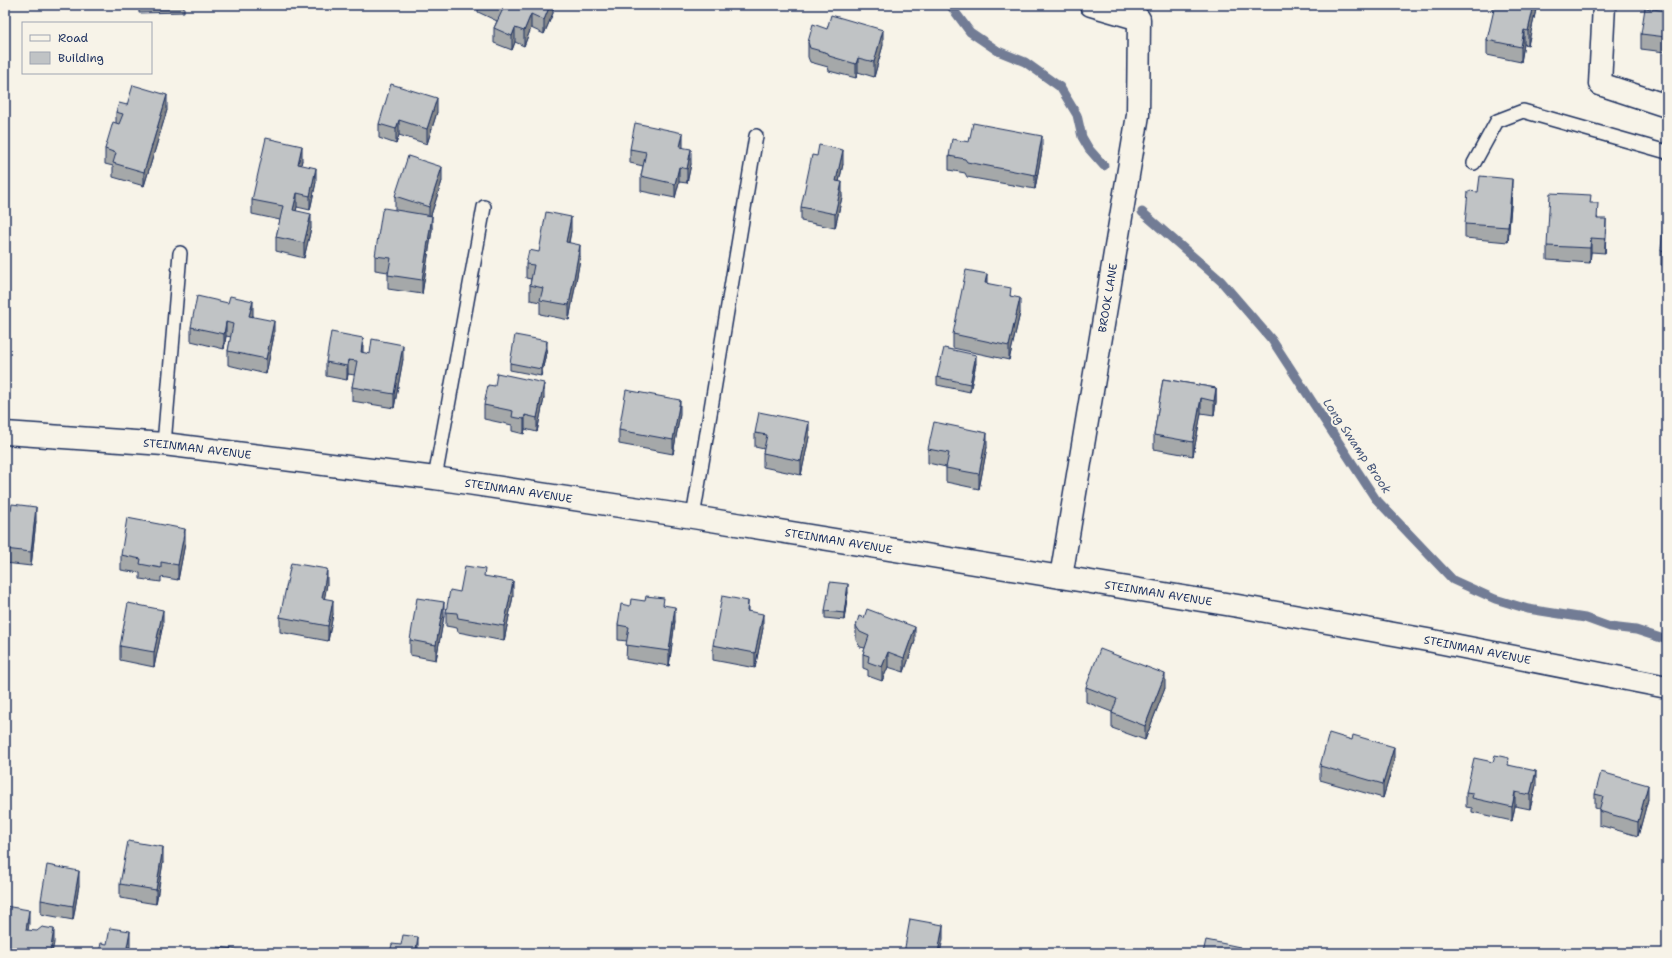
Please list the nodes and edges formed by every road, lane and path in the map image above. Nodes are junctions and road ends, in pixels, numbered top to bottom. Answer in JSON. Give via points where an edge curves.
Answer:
{"nodes":[{"id":1,"x":1091,"y":5,"type":"edge"},
{"id":2,"x":1604,"y":5,"type":"edge"},
{"id":3,"x":1667,"y":106,"type":"edge"},
{"id":4,"x":756,"y":136,"type":"dead end"},
{"id":5,"x":1667,"y":152,"type":"edge"},
{"id":6,"x":1474,"y":163,"type":"dead end"},
{"id":7,"x":484,"y":207,"type":"dead end"},
{"id":8,"x":180,"y":253,"type":"dead end"},
{"id":9,"x":5,"y":433,"type":"edge"},
{"id":10,"x":164,"y":444,"type":"junction"},
{"id":11,"x":435,"y":478,"type":"junction"},
{"id":12,"x":693,"y":517,"type":"junction"},
{"id":13,"x":1061,"y":576,"type":"junction"},
{"id":14,"x":1667,"y":687,"type":"edge"}],
"edges":[{"from":1,"to":13,"type":"street","name":"BROOK LANE","via":[[1139,19],[1138,115]]},
{"from":2,"to":3,"type":"street","via":[[1600,84]]},
{"from":4,"to":12,"type":"lane"},
{"from":5,"to":6,"type":"lane","via":[[1523,111],[1497,121]]},
{"from":7,"to":11,"type":"lane"},
{"from":8,"to":10,"type":"lane"},
{"from":9,"to":10,"type":"street","name":"STEINMAN AVENUE"},
{"from":10,"to":11,"type":"street","name":"STEINMAN AVENUE"},
{"from":11,"to":12,"type":"street","name":"STEINMAN AVENUE"},
{"from":12,"to":13,"type":"street","name":"STEINMAN AVENUE"},
{"from":13,"to":14,"type":"street","name":"STEINMAN AVENUE","via":[[1433,641]]}]}
